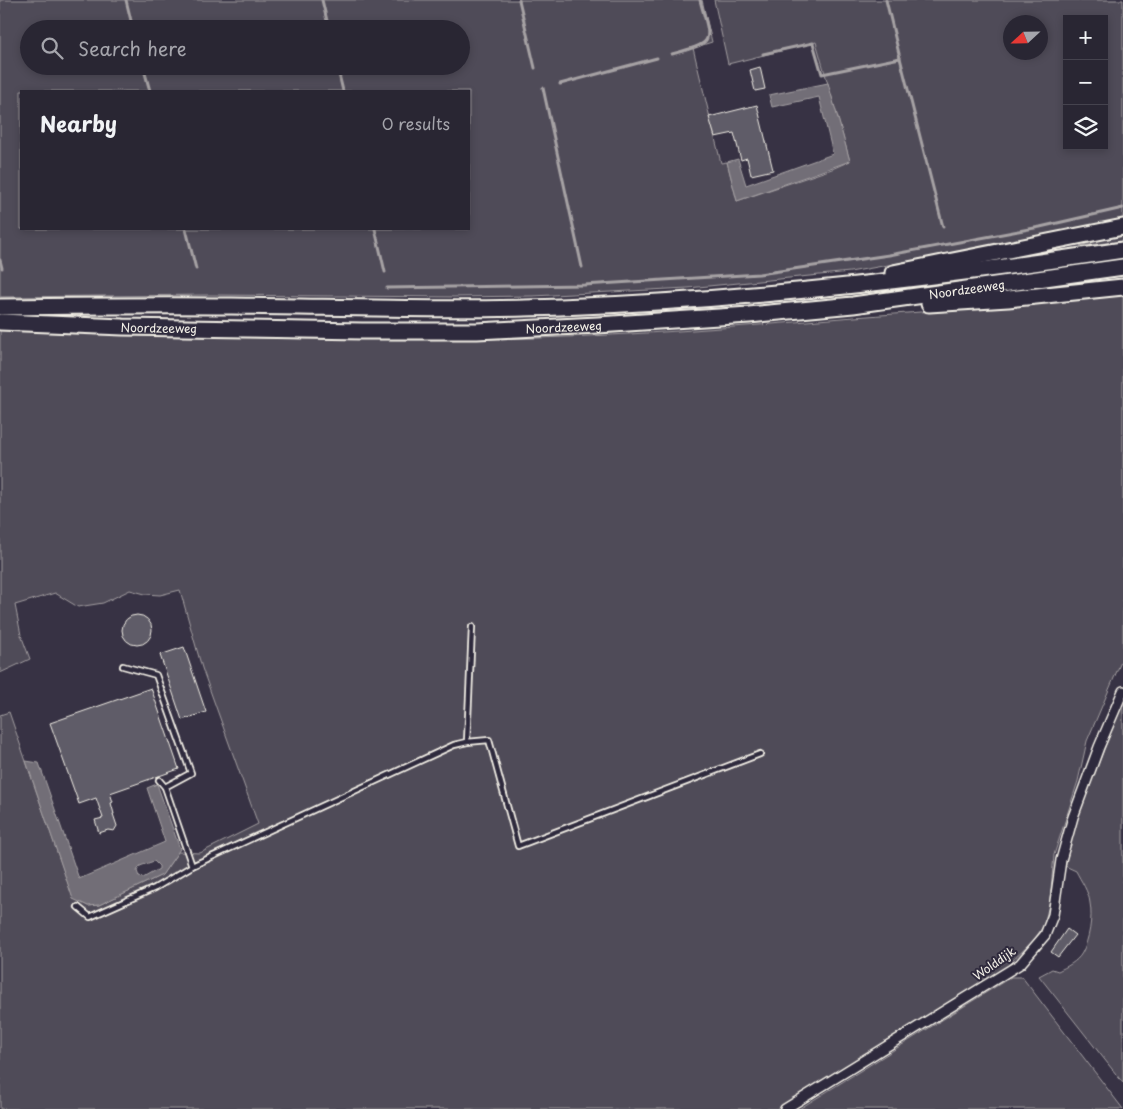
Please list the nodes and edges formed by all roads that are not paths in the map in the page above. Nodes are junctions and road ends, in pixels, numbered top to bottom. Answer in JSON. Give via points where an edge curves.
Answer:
{"nodes":[{"id":1,"x":1123,"y":226,"type":"edge"},
{"id":2,"x":1123,"y":250,"type":"edge"},
{"id":3,"x":1123,"y":267,"type":"edge"},
{"id":4,"x":1123,"y":287,"type":"edge"},
{"id":5,"x":821,"y":290,"type":"junction"},
{"id":6,"x":853,"y":305,"type":"junction"},
{"id":7,"x":0,"y":308,"type":"edge"},
{"id":8,"x":0,"y":322,"type":"edge"},
{"id":9,"x":472,"y":627,"type":"dead end"},
{"id":10,"x":123,"y":666,"type":"dead end"},
{"id":11,"x":1123,"y":691,"type":"edge"},
{"id":12,"x":467,"y":742,"type":"junction"},
{"id":13,"x":760,"y":754,"type":"dead end"},
{"id":14,"x":159,"y":780,"type":"dead end"},
{"id":15,"x":165,"y":787,"type":"junction"},
{"id":16,"x":192,"y":866,"type":"junction"},
{"id":17,"x":78,"y":907,"type":"dead end"},
{"id":18,"x":785,"y":1109,"type":"edge"}],
"edges":[{"from":1,"to":5,"type":"highway","via":[[930,264]]},
{"from":2,"to":5,"type":"highway","name":"Noordzeeweg"},
{"from":3,"to":6,"type":"highway","name":"Noordzeeweg"},
{"from":4,"to":6,"type":"highway","via":[[1008,299]]},
{"from":5,"to":7,"type":"highway","name":"Noordzeeweg","via":[[559,307],[409,310],[234,306]]},
{"from":6,"to":8,"type":"highway","name":"Noordzeeweg","via":[[696,319],[477,331]]},
{"from":9,"to":12,"type":"lane"},
{"from":10,"to":15,"type":"lane","via":[[156,675],[191,773]]},
{"from":11,"to":18,"type":"street","name":"Wolddijk","via":[[1073,817],[1061,860],[1053,915],[1045,935],[1020,964]]},
{"from":12,"to":13,"type":"lane","via":[[489,740],[518,846]]},
{"from":12,"to":16,"type":"lane","via":[[454,745]]},
{"from":14,"to":15,"type":"lane"},
{"from":15,"to":16,"type":"lane"},
{"from":16,"to":17,"type":"lane","via":[[155,888],[90,917]]}]}
